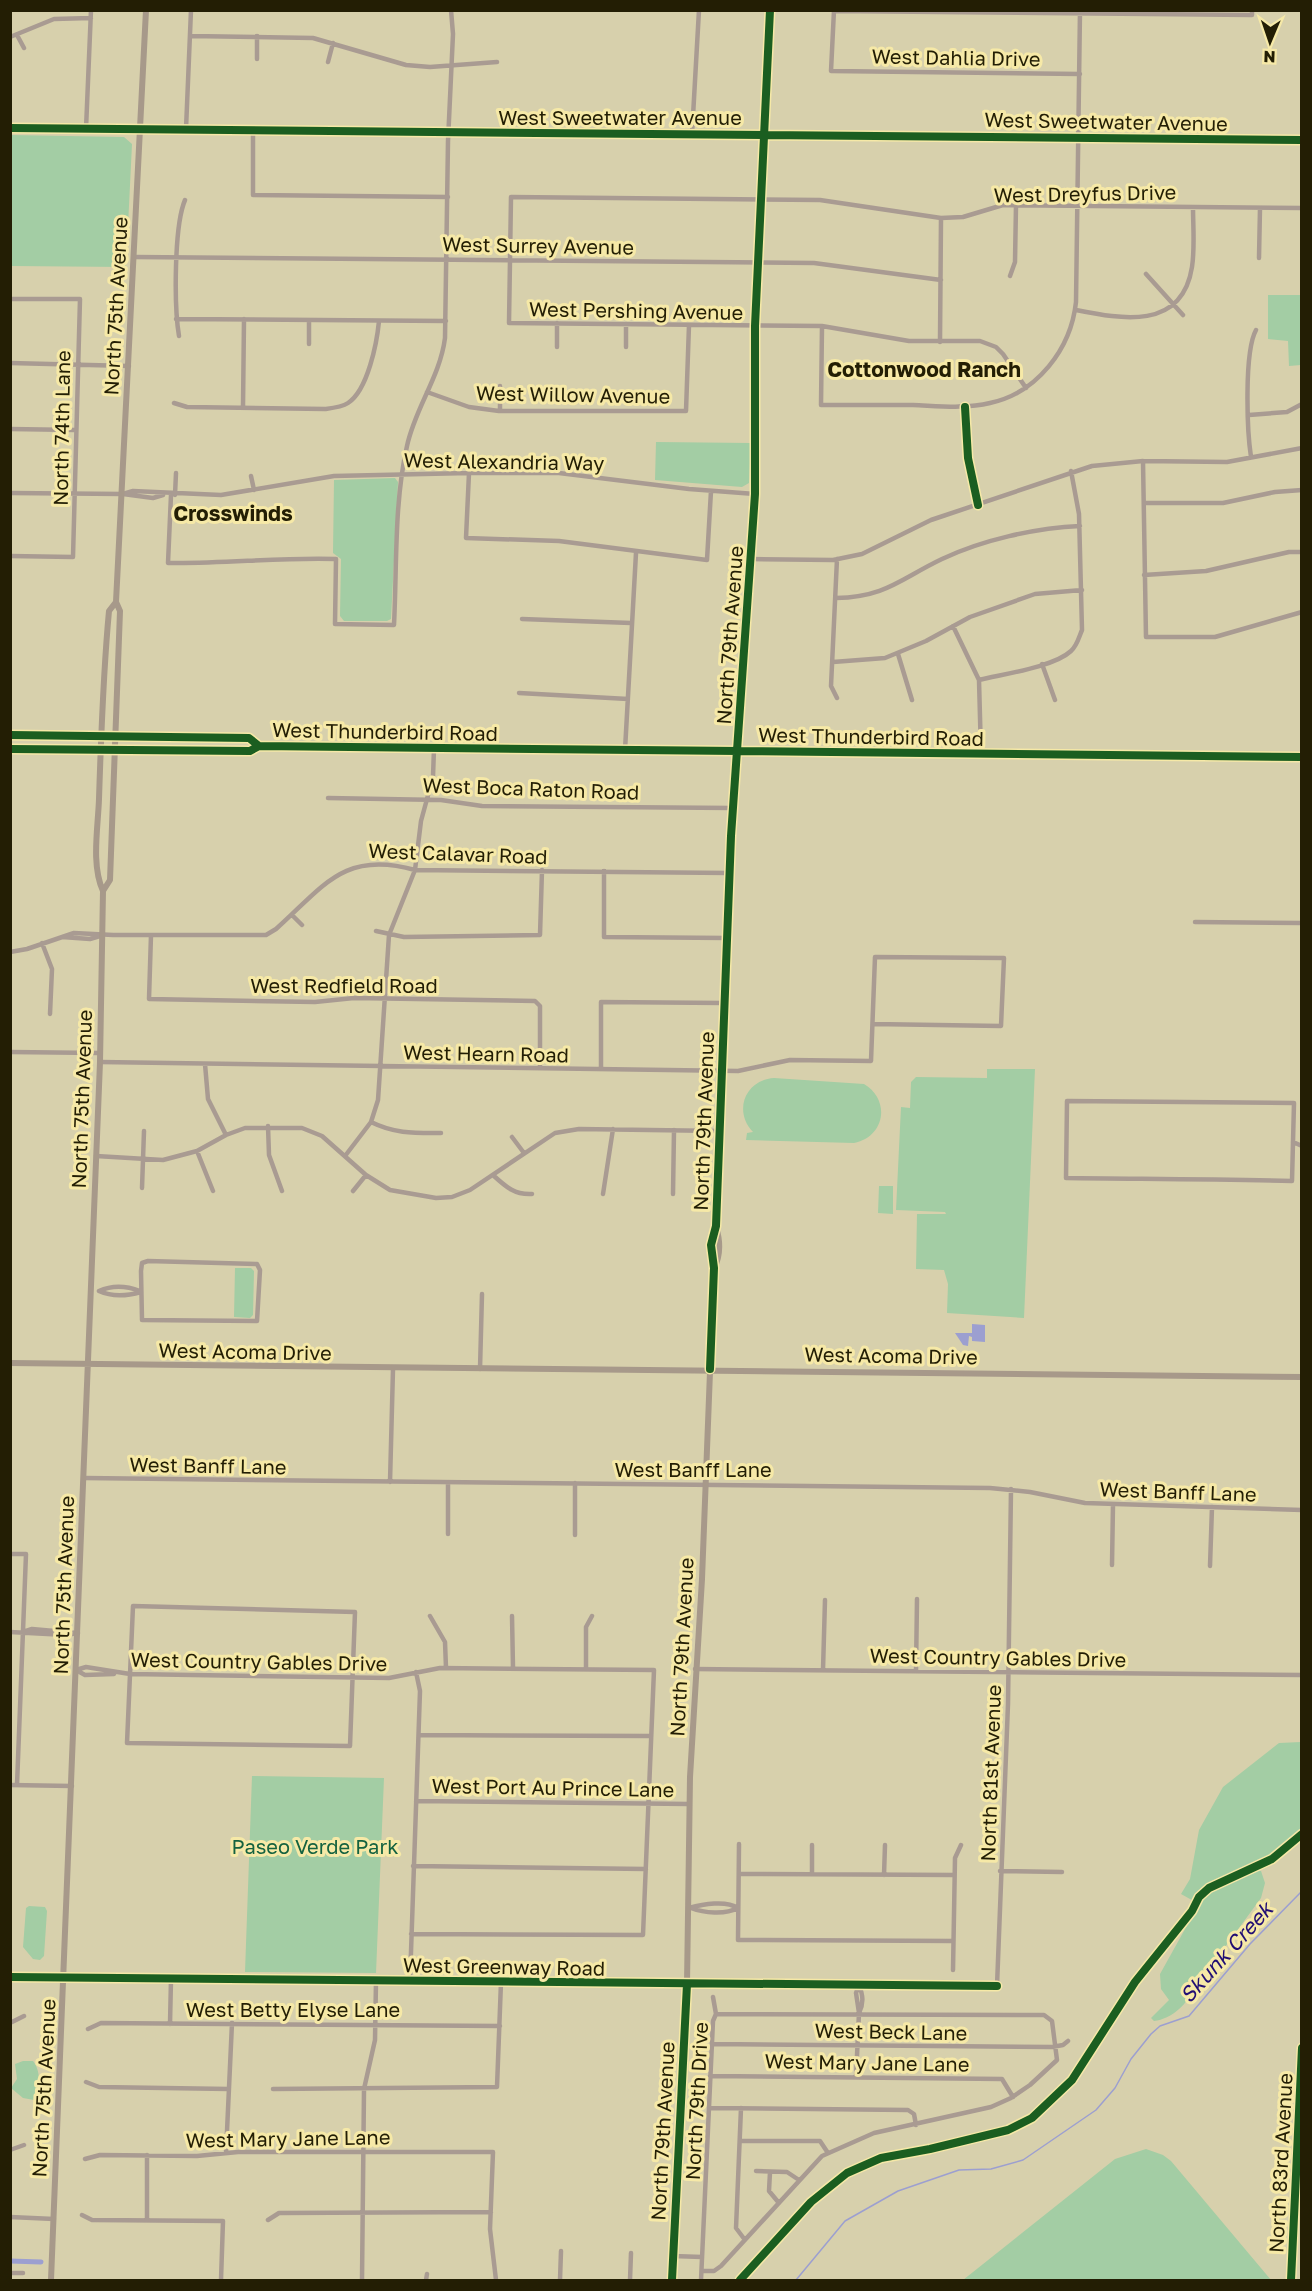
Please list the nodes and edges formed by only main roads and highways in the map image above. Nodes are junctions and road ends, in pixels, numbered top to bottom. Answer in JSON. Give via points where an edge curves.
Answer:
{"nodes":[{"id":1,"x":1302,"y":2048,"type":"edge"},
{"id":2,"x":1291,"y":2280,"type":"edge"}],
"edges":[{"from":1,"to":2,"type":"main road","name":"North 83rd Avenue"}]}
